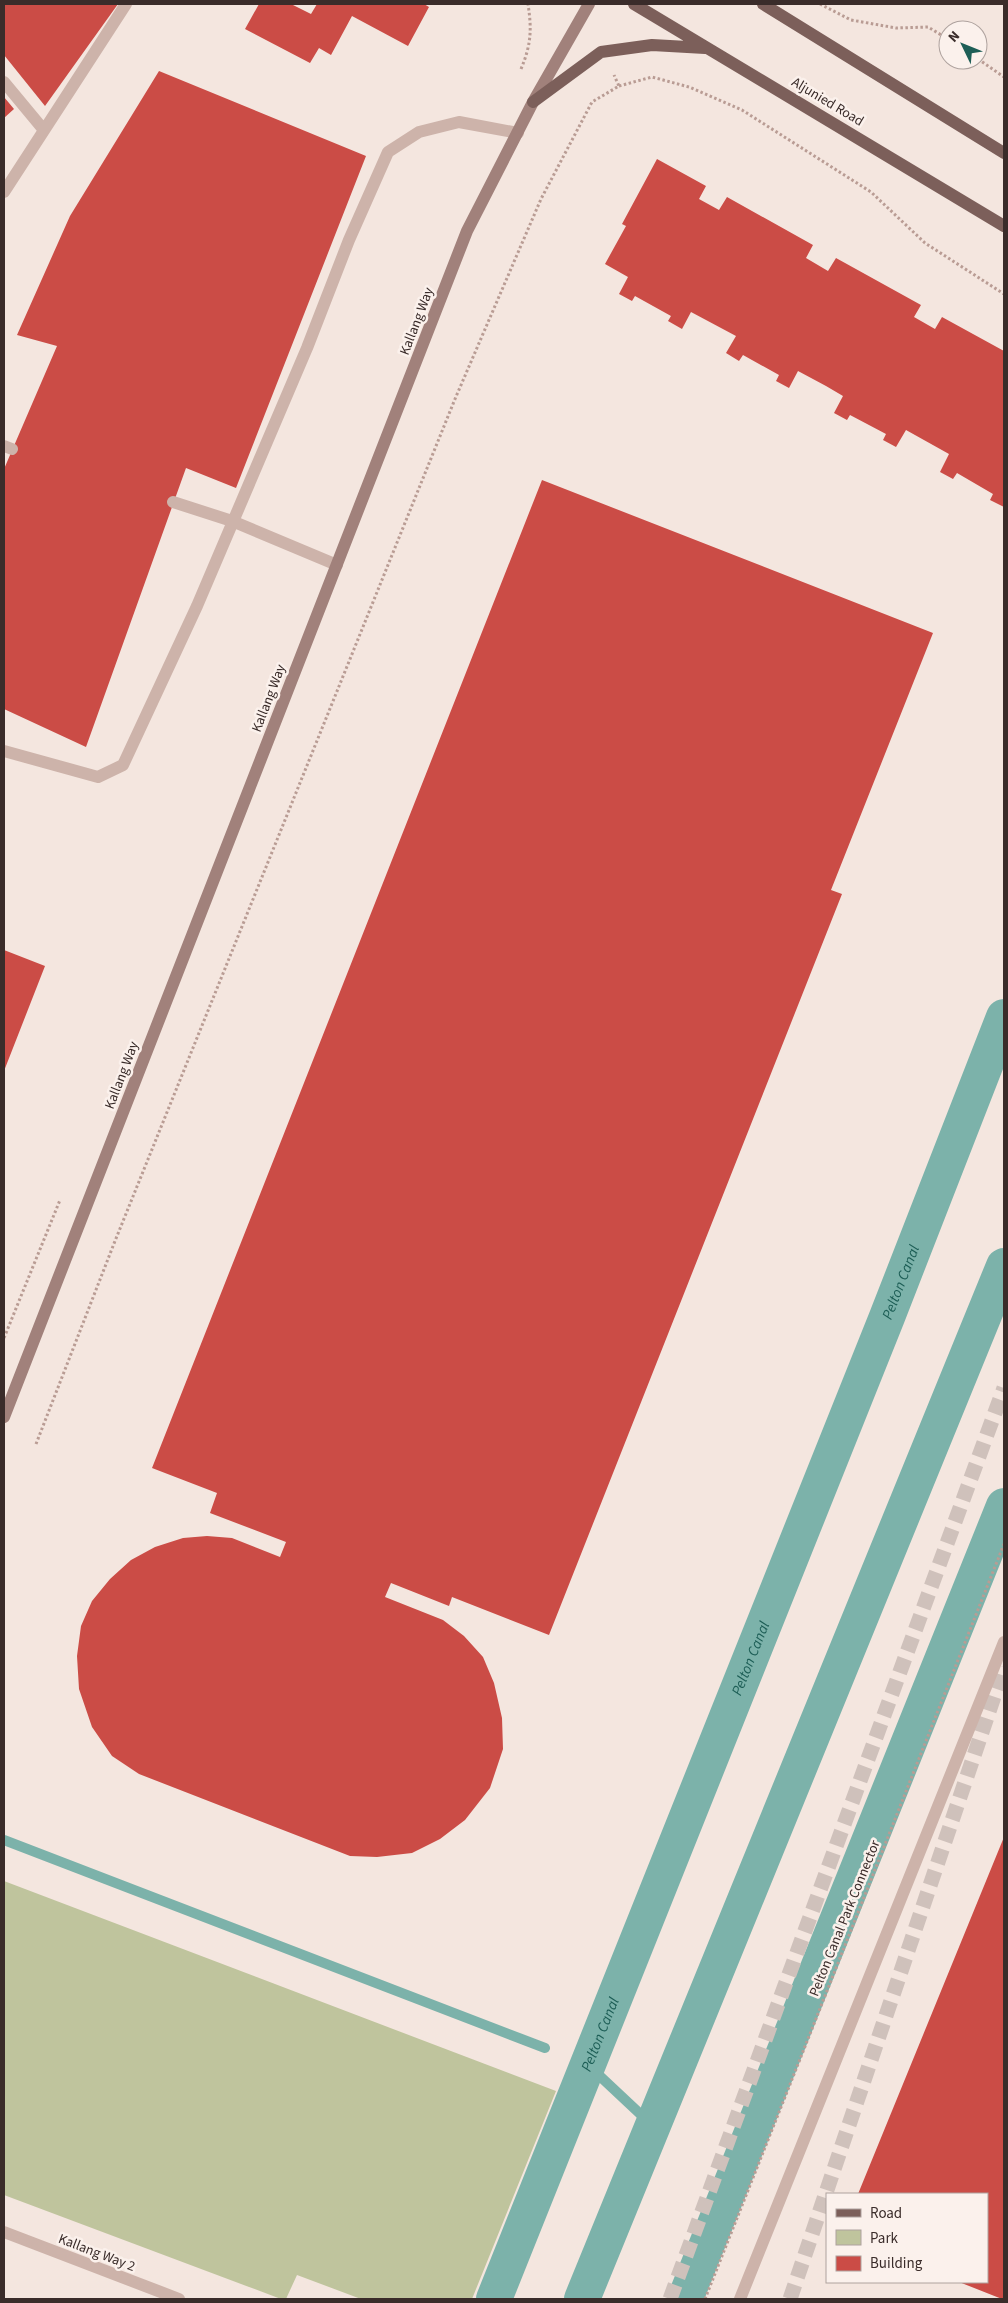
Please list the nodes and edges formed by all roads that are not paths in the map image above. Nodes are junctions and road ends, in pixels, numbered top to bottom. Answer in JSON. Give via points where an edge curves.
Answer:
{"nodes":[{"id":1,"x":126,"y":4,"type":"edge"},
{"id":2,"x":589,"y":4,"type":"edge"},
{"id":3,"x":634,"y":4,"type":"edge"},
{"id":4,"x":762,"y":4,"type":"edge"},
{"id":5,"x":708,"y":48,"type":"junction"},
{"id":6,"x":4,"y":82,"type":"edge"},
{"id":7,"x":533,"y":102,"type":"junction"},
{"id":8,"x":43,"y":128,"type":"junction"},
{"id":9,"x":518,"y":132,"type":"junction"},
{"id":10,"x":1004,"y":153,"type":"edge"},
{"id":11,"x":4,"y":192,"type":"edge"},
{"id":12,"x":1004,"y":226,"type":"edge"},
{"id":13,"x":174,"y":502,"type":"dead end"},
{"id":14,"x":232,"y":521,"type":"junction"},
{"id":15,"x":336,"y":565,"type":"junction"},
{"id":16,"x":4,"y":751,"type":"edge"},
{"id":17,"x":4,"y":1417,"type":"edge"},
{"id":18,"x":1004,"y":1642,"type":"edge"},
{"id":19,"x":4,"y":2232,"type":"edge"},
{"id":20,"x":179,"y":2299,"type":"edge"},
{"id":21,"x":740,"y":2299,"type":"edge"}],
"edges":[{"from":1,"to":8,"type":"lane"},
{"from":2,"to":7,"type":"street","name":"Kallang Way"},
{"from":3,"to":5,"type":"main road","name":"Aljunied Road"},
{"from":4,"to":10,"type":"main road"},
{"from":5,"to":7,"type":"main road","via":[[652,45],[600,52]]},
{"from":5,"to":12,"type":"main road","name":"Aljunied Road"},
{"from":6,"to":8,"type":"lane"},
{"from":7,"to":9,"type":"street","name":"Kallang Way"},
{"from":8,"to":11,"type":"lane"},
{"from":9,"to":14,"type":"lane","via":[[459,122],[419,132],[388,152]]},
{"from":9,"to":15,"type":"street","name":"Kallang Way","via":[[467,231]]},
{"from":13,"to":14,"type":"lane"},
{"from":14,"to":15,"type":"lane"},
{"from":14,"to":16,"type":"lane","via":[[123,765],[98,777]]},
{"from":15,"to":17,"type":"street","name":"Kallang Way"},
{"from":18,"to":21,"type":"lane"},
{"from":19,"to":20,"type":"lane","name":"Kallang Way 2"}]}
